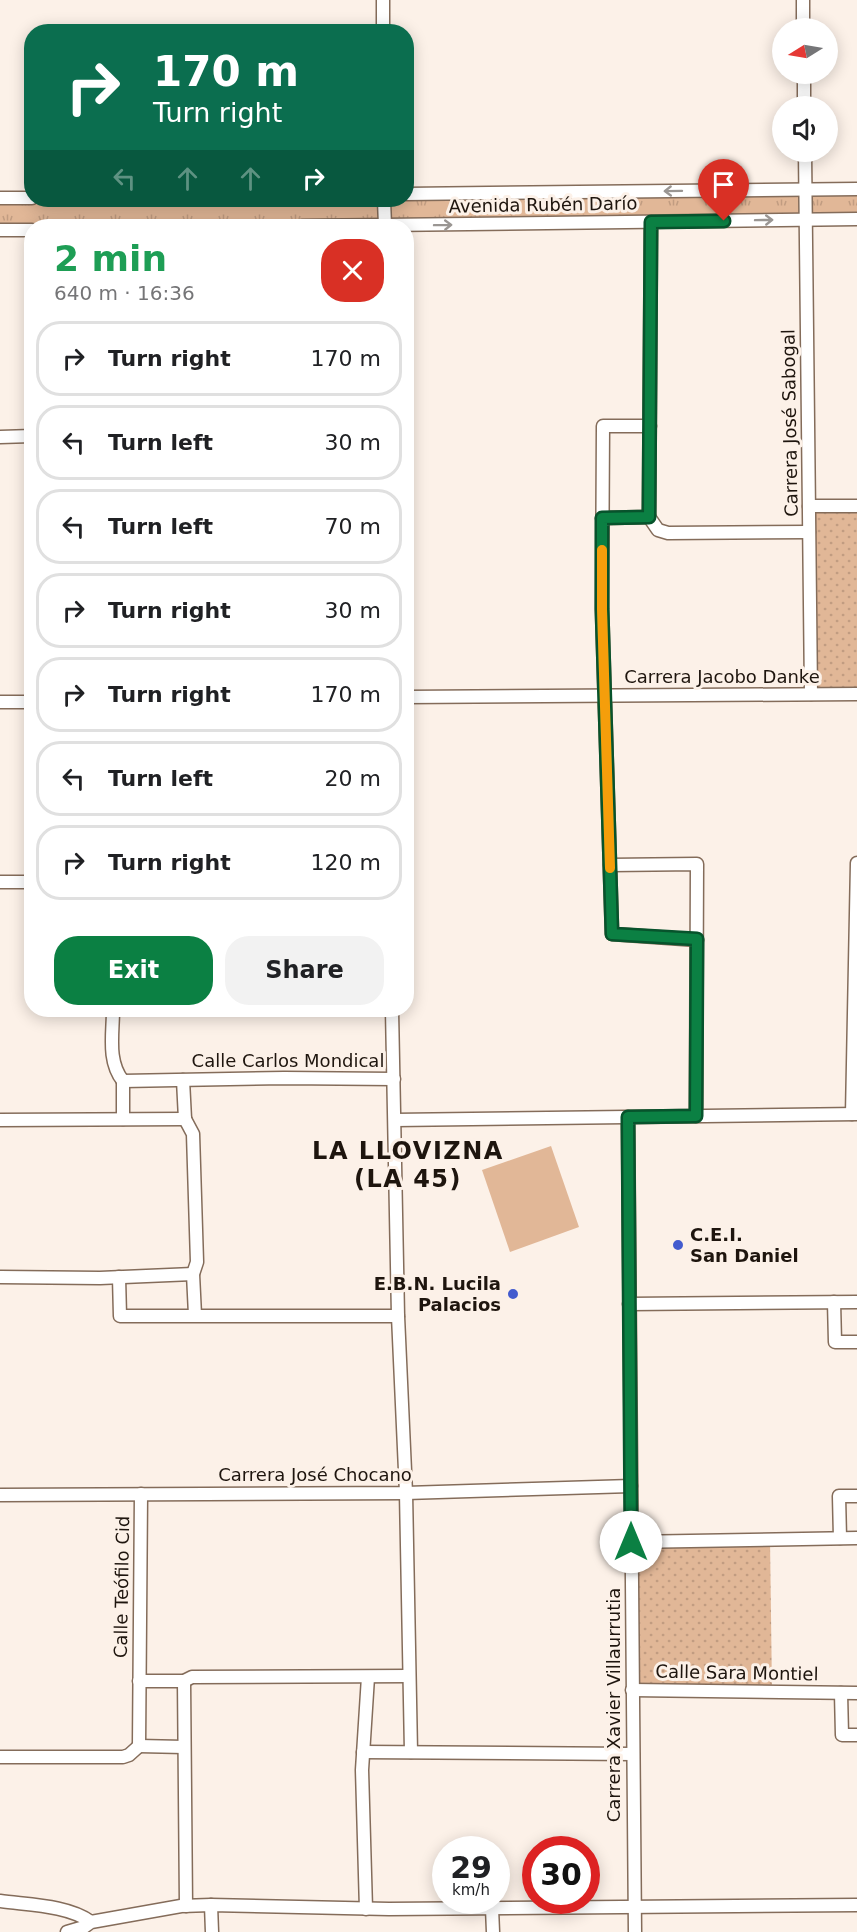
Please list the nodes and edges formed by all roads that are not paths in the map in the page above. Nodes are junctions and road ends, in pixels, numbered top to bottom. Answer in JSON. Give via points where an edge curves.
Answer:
{"nodes":[{"id":1,"x":383,"y":0,"type":"edge"},
{"id":2,"x":803,"y":0,"type":"edge"},
{"id":3,"x":803,"y":18,"type":"edge"},
{"id":4,"x":383,"y":24,"type":"edge"},
{"id":5,"x":804,"y":162,"type":"edge"},
{"id":6,"x":805,"y":189,"type":"junction"},
{"id":7,"x":857,"y":189,"type":"edge"},
{"id":8,"x":414,"y":194,"type":"edge"},
{"id":9,"x":0,"y":198,"type":"edge"},
{"id":10,"x":24,"y":198,"type":"edge"},
{"id":11,"x":857,"y":219,"type":"edge"},
{"id":12,"x":805,"y":220,"type":"junction"},
{"id":13,"x":651,"y":222,"type":"junction"},
{"id":14,"x":414,"y":226,"type":"edge"},
{"id":15,"x":0,"y":230,"type":"edge"},
{"id":16,"x":24,"y":230,"type":"edge"},
{"id":17,"x":650,"y":426,"type":"junction"},
{"id":18,"x":24,"y":436,"type":"edge"},
{"id":19,"x":0,"y":437,"type":"edge"},
{"id":20,"x":809,"y":506,"type":"junction"},
{"id":21,"x":857,"y":506,"type":"edge"},
{"id":22,"x":649,"y":517,"type":"junction"},
{"id":23,"x":602,"y":518,"type":"junction"},
{"id":24,"x":809,"y":532,"type":"junction"},
{"id":25,"x":811,"y":694,"type":"junction"},
{"id":26,"x":857,"y":694,"type":"edge"},
{"id":27,"x":604,"y":696,"type":"junction"},
{"id":28,"x":414,"y":698,"type":"edge"},
{"id":29,"x":0,"y":702,"type":"edge"},
{"id":30,"x":24,"y":702,"type":"edge"},
{"id":31,"x":857,"y":863,"type":"edge"},
{"id":32,"x":610,"y":865,"type":"junction"},
{"id":33,"x":0,"y":882,"type":"edge"},
{"id":34,"x":24,"y":882,"type":"edge"},
{"id":35,"x":856,"y":936,"type":"edge"},
{"id":36,"x":697,"y":939,"type":"junction"},
{"id":37,"x":113,"y":1017,"type":"edge"},
{"id":38,"x":392,"y":1017,"type":"edge"},
{"id":39,"x":393,"y":1079,"type":"junction"},
{"id":40,"x":183,"y":1080,"type":"junction"},
{"id":41,"x":123,"y":1081,"type":"junction"},
{"id":42,"x":855,"y":1114,"type":"edge"},
{"id":43,"x":696,"y":1116,"type":"junction"},
{"id":44,"x":628,"y":1117,"type":"junction"},
{"id":45,"x":123,"y":1119,"type":"junction"},
{"id":46,"x":185,"y":1119,"type":"junction"},
{"id":47,"x":0,"y":1120,"type":"edge"},
{"id":48,"x":394,"y":1120,"type":"junction"},
{"id":49,"x":193,"y":1274,"type":"junction"},
{"id":50,"x":0,"y":1277,"type":"edge"},
{"id":51,"x":119,"y":1277,"type":"junction"},
{"id":52,"x":834,"y":1302,"type":"junction"},
{"id":53,"x":857,"y":1302,"type":"edge"},
{"id":54,"x":629,"y":1304,"type":"junction"},
{"id":55,"x":195,"y":1315,"type":"junction"},
{"id":56,"x":398,"y":1316,"type":"junction"},
{"id":57,"x":857,"y":1342,"type":"edge"},
{"id":58,"x":631,"y":1486,"type":"junction"},
{"id":59,"x":406,"y":1492,"type":"junction"},
{"id":60,"x":141,"y":1494,"type":"junction"},
{"id":61,"x":0,"y":1495,"type":"edge"},
{"id":62,"x":857,"y":1496,"type":"edge"},
{"id":63,"x":840,"y":1538,"type":"junction"},
{"id":64,"x":857,"y":1538,"type":"edge"},
{"id":65,"x":631,"y":1542,"type":"junction"},
{"id":66,"x":409,"y":1676,"type":"junction"},
{"id":67,"x":368,"y":1677,"type":"junction"},
{"id":68,"x":139,"y":1681,"type":"junction"},
{"id":69,"x":184,"y":1681,"type":"junction"},
{"id":70,"x":632,"y":1690,"type":"junction"},
{"id":71,"x":841,"y":1693,"type":"junction"},
{"id":72,"x":857,"y":1693,"type":"edge"},
{"id":73,"x":857,"y":1735,"type":"edge"},
{"id":74,"x":139,"y":1746,"type":"junction"},
{"id":75,"x":184,"y":1747,"type":"junction"},
{"id":76,"x":363,"y":1752,"type":"junction"},
{"id":77,"x":411,"y":1752,"type":"junction"},
{"id":78,"x":633,"y":1754,"type":"junction"},
{"id":79,"x":0,"y":1757,"type":"edge"},
{"id":80,"x":0,"y":1901,"type":"edge"},
{"id":81,"x":211,"y":1905,"type":"junction"},
{"id":82,"x":857,"y":1905,"type":"edge"},
{"id":83,"x":186,"y":1906,"type":"junction"},
{"id":84,"x":634,"y":1906,"type":"junction"},
{"id":85,"x":432,"y":1908,"type":"edge"},
{"id":86,"x":510,"y":1908,"type":"edge"},
{"id":87,"x":366,"y":1909,"type":"junction"},
{"id":88,"x":492,"y":1914,"type":"edge"},
{"id":89,"x":91,"y":1922,"type":"junction"},
{"id":90,"x":67,"y":1932,"type":"edge"},
{"id":91,"x":212,"y":1932,"type":"edge"},
{"id":92,"x":493,"y":1932,"type":"edge"},
{"id":93,"x":635,"y":1932,"type":"edge"}],
"edges":[{"from":1,"to":4,"type":"street"},
{"from":2,"to":3,"type":"street"},
{"from":5,"to":6,"type":"street","name":"Carrera José Sabogal"},
{"from":6,"to":7,"type":"street","name":"Avenida Rubén Darío"},
{"from":6,"to":8,"type":"street","name":"Avenida Rubén Darío","one_way":true},
{"from":6,"to":12,"type":"street","name":"Carrera José Sabogal"},
{"from":9,"to":10,"type":"street"},
{"from":11,"to":12,"type":"street","name":"Avenida Rubén Darío"},
{"from":13,"to":12,"type":"street","name":"Avenida Rubén Darío","one_way":true},
{"from":12,"to":20,"type":"street","name":"Carrera José Sabogal"},
{"from":14,"to":13,"type":"street","name":"Avenida Rubén Darío","one_way":true},
{"from":13,"to":17,"type":"street"},
{"from":15,"to":16,"type":"street"},
{"from":17,"to":22,"type":"street"},
{"from":17,"to":23,"type":"street","via":[[603,426]]},
{"from":18,"to":19,"type":"street"},
{"from":20,"to":21,"type":"street"},
{"from":20,"to":24,"type":"street","name":"Carrera José Sabogal"},
{"from":22,"to":23,"type":"street"},
{"from":22,"to":24,"type":"street","via":[[657,530],[668,533]]},
{"from":23,"to":27,"type":"street"},
{"from":24,"to":25,"type":"street","name":"Carrera José Sabogal"},
{"from":25,"to":26,"type":"street","name":"Carrera Jacobo Danke"},
{"from":25,"to":27,"type":"street","name":"Carrera Jacobo Danke"},
{"from":27,"to":28,"type":"street","name":"Carrera Jacobo Danke"},
{"from":27,"to":32,"type":"street"},
{"from":29,"to":30,"type":"street"},
{"from":31,"to":35,"type":"street"},
{"from":32,"to":36,"type":"street","via":[[612,934]]},
{"from":32,"to":36,"type":"street","via":[[697,864]]},
{"from":33,"to":34,"type":"street"},
{"from":35,"to":42,"type":"street"},
{"from":36,"to":43,"type":"street"},
{"from":37,"to":41,"type":"street","via":[[112,1060]]},
{"from":38,"to":39,"type":"street"},
{"from":39,"to":40,"type":"street","name":"Calle Carlos Mondical"},
{"from":39,"to":48,"type":"street"},
{"from":40,"to":41,"type":"street","name":"Calle Carlos Mondical"},
{"from":40,"to":46,"type":"street","name":"Calle Carlos Mondical"},
{"from":41,"to":45,"type":"street"},
{"from":42,"to":43,"type":"street"},
{"from":43,"to":44,"type":"street"},
{"from":44,"to":48,"type":"street"},
{"from":44,"to":54,"type":"street","name":"Carrera Xavier Villaurrutia"},
{"from":45,"to":46,"type":"street"},
{"from":45,"to":47,"type":"street"},
{"from":46,"to":49,"type":"street","name":"Calle Carlos Mondical","via":[[193,1134],[197,1262]]},
{"from":48,"to":56,"type":"street"},
{"from":49,"to":51,"type":"street"},
{"from":49,"to":55,"type":"street","name":"Calle Carlos Mondical"},
{"from":50,"to":51,"type":"street"},
{"from":51,"to":55,"type":"street","via":[[120,1316]]},
{"from":52,"to":53,"type":"street"},
{"from":52,"to":54,"type":"street"},
{"from":52,"to":57,"type":"street","via":[[835,1342]]},
{"from":54,"to":58,"type":"street","name":"Carrera Xavier Villaurrutia"},
{"from":55,"to":56,"type":"street"},
{"from":56,"to":59,"type":"street"},
{"from":58,"to":59,"type":"street","name":"Carrera José Chocano"},
{"from":58,"to":65,"type":"street","name":"Carrera Xavier Villaurrutia"},
{"from":59,"to":60,"type":"street","name":"Carrera José Chocano"},
{"from":59,"to":66,"type":"street"},
{"from":60,"to":61,"type":"street","name":"Carrera José Chocano"},
{"from":60,"to":68,"type":"street","name":"Calle Teófilo Cid"},
{"from":62,"to":63,"type":"street","via":[[839,1496]]},
{"from":63,"to":64,"type":"street"},
{"from":63,"to":65,"type":"street"},
{"from":65,"to":70,"type":"street","name":"Carrera Xavier Villaurrutia"},
{"from":66,"to":67,"type":"street","name":"Calle Teófilo Cid"},
{"from":66,"to":77,"type":"street"},
{"from":67,"to":69,"type":"street","name":"Calle Teófilo Cid","via":[[192,1677]]},
{"from":67,"to":76,"type":"street"},
{"from":68,"to":69,"type":"street","name":"Calle Teófilo Cid"},
{"from":68,"to":74,"type":"street","name":"Calle Teófilo Cid"},
{"from":69,"to":75,"type":"street"},
{"from":70,"to":71,"type":"street","name":"Calle Sara Montiel"},
{"from":70,"to":78,"type":"street","name":"Carrera Xavier Villaurrutia"},
{"from":71,"to":72,"type":"street","name":"Calle Sara Montiel"},
{"from":71,"to":73,"type":"street","name":"Calle Sara Montiel","via":[[842,1735]]},
{"from":74,"to":75,"type":"street"},
{"from":74,"to":79,"type":"street","via":[[123,1757]]},
{"from":75,"to":83,"type":"street"},
{"from":76,"to":77,"type":"street"},
{"from":76,"to":87,"type":"street"},
{"from":77,"to":78,"type":"street"},
{"from":78,"to":84,"type":"street","name":"Carrera Xavier Villaurrutia"},
{"from":80,"to":89,"type":"street","via":[[68,1910]]},
{"from":81,"to":83,"type":"street"},
{"from":81,"to":87,"type":"street"},
{"from":81,"to":91,"type":"street"},
{"from":82,"to":84,"type":"street"},
{"from":83,"to":89,"type":"street"},
{"from":84,"to":86,"type":"street"},
{"from":84,"to":93,"type":"street","name":"Carrera Xavier Villaurrutia"},
{"from":85,"to":87,"type":"street"},
{"from":88,"to":92,"type":"street"},
{"from":89,"to":90,"type":"street"}]}
